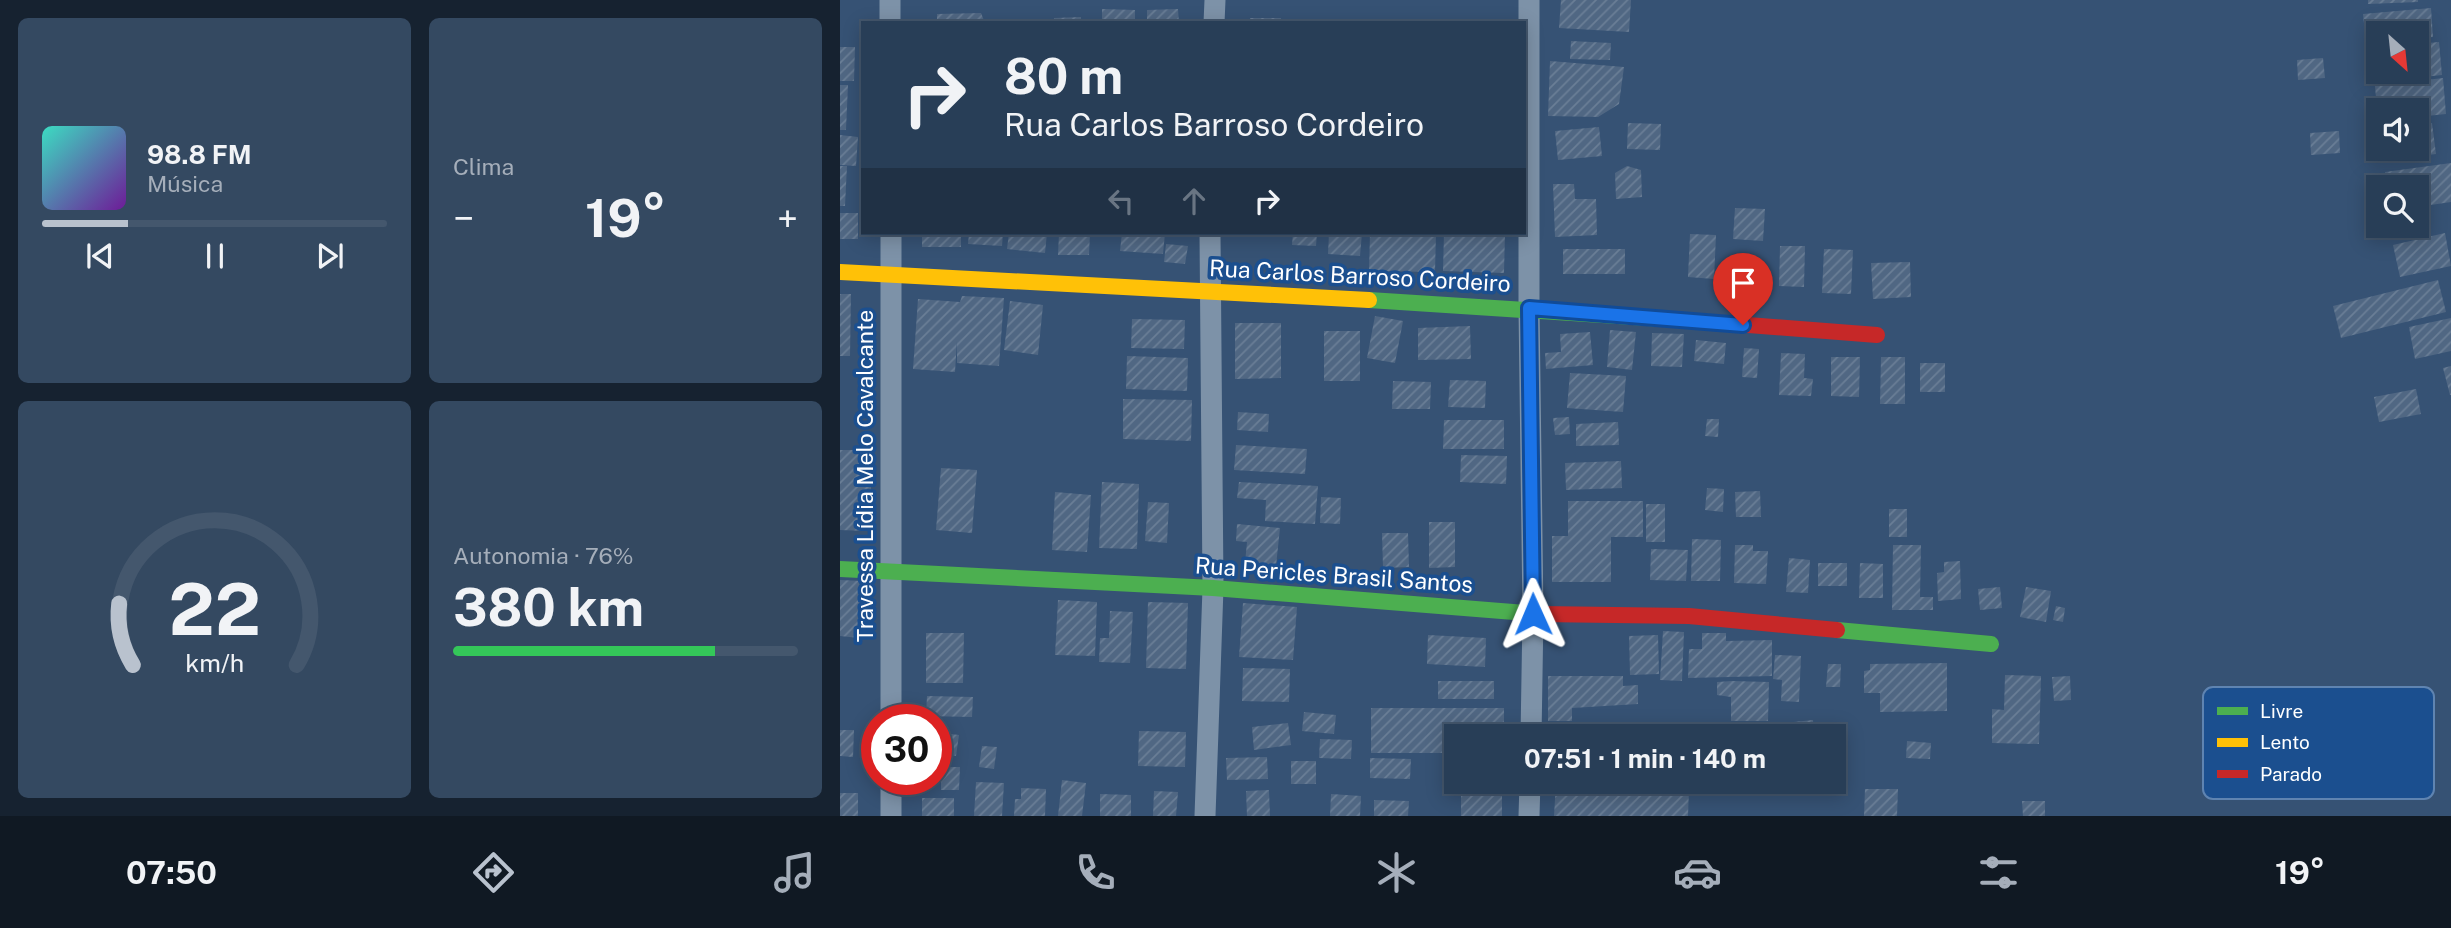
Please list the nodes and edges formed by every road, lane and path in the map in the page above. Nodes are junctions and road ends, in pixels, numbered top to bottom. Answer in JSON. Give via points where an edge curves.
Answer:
{"nodes":[{"id":1,"x":890,"y":0,"type":"edge"},
{"id":2,"x":1215,"y":0,"type":"edge"},
{"id":3,"x":1528,"y":0,"type":"edge"},
{"id":4,"x":890,"y":21,"type":"edge"},
{"id":5,"x":1214,"y":21,"type":"edge"},
{"id":6,"x":891,"y":235,"type":"edge"},
{"id":7,"x":1210,"y":235,"type":"edge"},
{"id":8,"x":840,"y":272,"type":"edge"},
{"id":9,"x":891,"y":275,"type":"junction"},
{"id":10,"x":1209,"y":290,"type":"junction"},
{"id":11,"x":1529,"y":308,"type":"junction"},
{"id":12,"x":1877,"y":335,"type":"dead end"},
{"id":13,"x":840,"y":569,"type":"edge"},
{"id":14,"x":891,"y":572,"type":"junction"},
{"id":15,"x":1213,"y":588,"type":"junction"},
{"id":16,"x":1533,"y":614,"type":"junction"},
{"id":17,"x":1991,"y":645,"type":"dead end"},
{"id":18,"x":891,"y":704,"type":"edge"},
{"id":19,"x":1531,"y":724,"type":"edge"},
{"id":20,"x":1530,"y":794,"type":"edge"},
{"id":21,"x":891,"y":795,"type":"edge"},
{"id":22,"x":891,"y":816,"type":"edge"},
{"id":23,"x":1205,"y":816,"type":"edge"},
{"id":24,"x":1529,"y":816,"type":"edge"}],
"edges":[{"from":1,"to":4,"type":"street"},
{"from":2,"to":5,"type":"street"},
{"from":3,"to":11,"type":"street"},
{"from":6,"to":9,"type":"street","name":"Travessa Lídia Melo Cavalcante"},
{"from":7,"to":10,"type":"street"},
{"from":8,"to":9,"type":"street","name":"Rua Carlos Barroso Cordeiro"},
{"from":9,"to":10,"type":"street","name":"Rua Carlos Barroso Cordeiro"},
{"from":9,"to":14,"type":"street","name":"Travessa Lídia Melo Cavalcante"},
{"from":10,"to":11,"type":"street","name":"Rua Carlos Barroso Cordeiro"},
{"from":10,"to":15,"type":"street"},
{"from":11,"to":12,"type":"street","name":"Rua Carlos Barroso Cordeiro"},
{"from":11,"to":16,"type":"street"},
{"from":13,"to":14,"type":"street","name":"Rua Pericles Brasil Santos"},
{"from":14,"to":15,"type":"street","name":"Rua Pericles Brasil Santos"},
{"from":14,"to":18,"type":"street","name":"Travessa Lídia Melo Cavalcante"},
{"from":15,"to":16,"type":"street","name":"Rua Pericles Brasil Santos"},
{"from":15,"to":23,"type":"street"},
{"from":16,"to":17,"type":"street","name":"Rua Pericles Brasil Santos","via":[[1689,616]]},
{"from":16,"to":19,"type":"street"},
{"from":20,"to":24,"type":"street"},
{"from":21,"to":22,"type":"street"}]}
